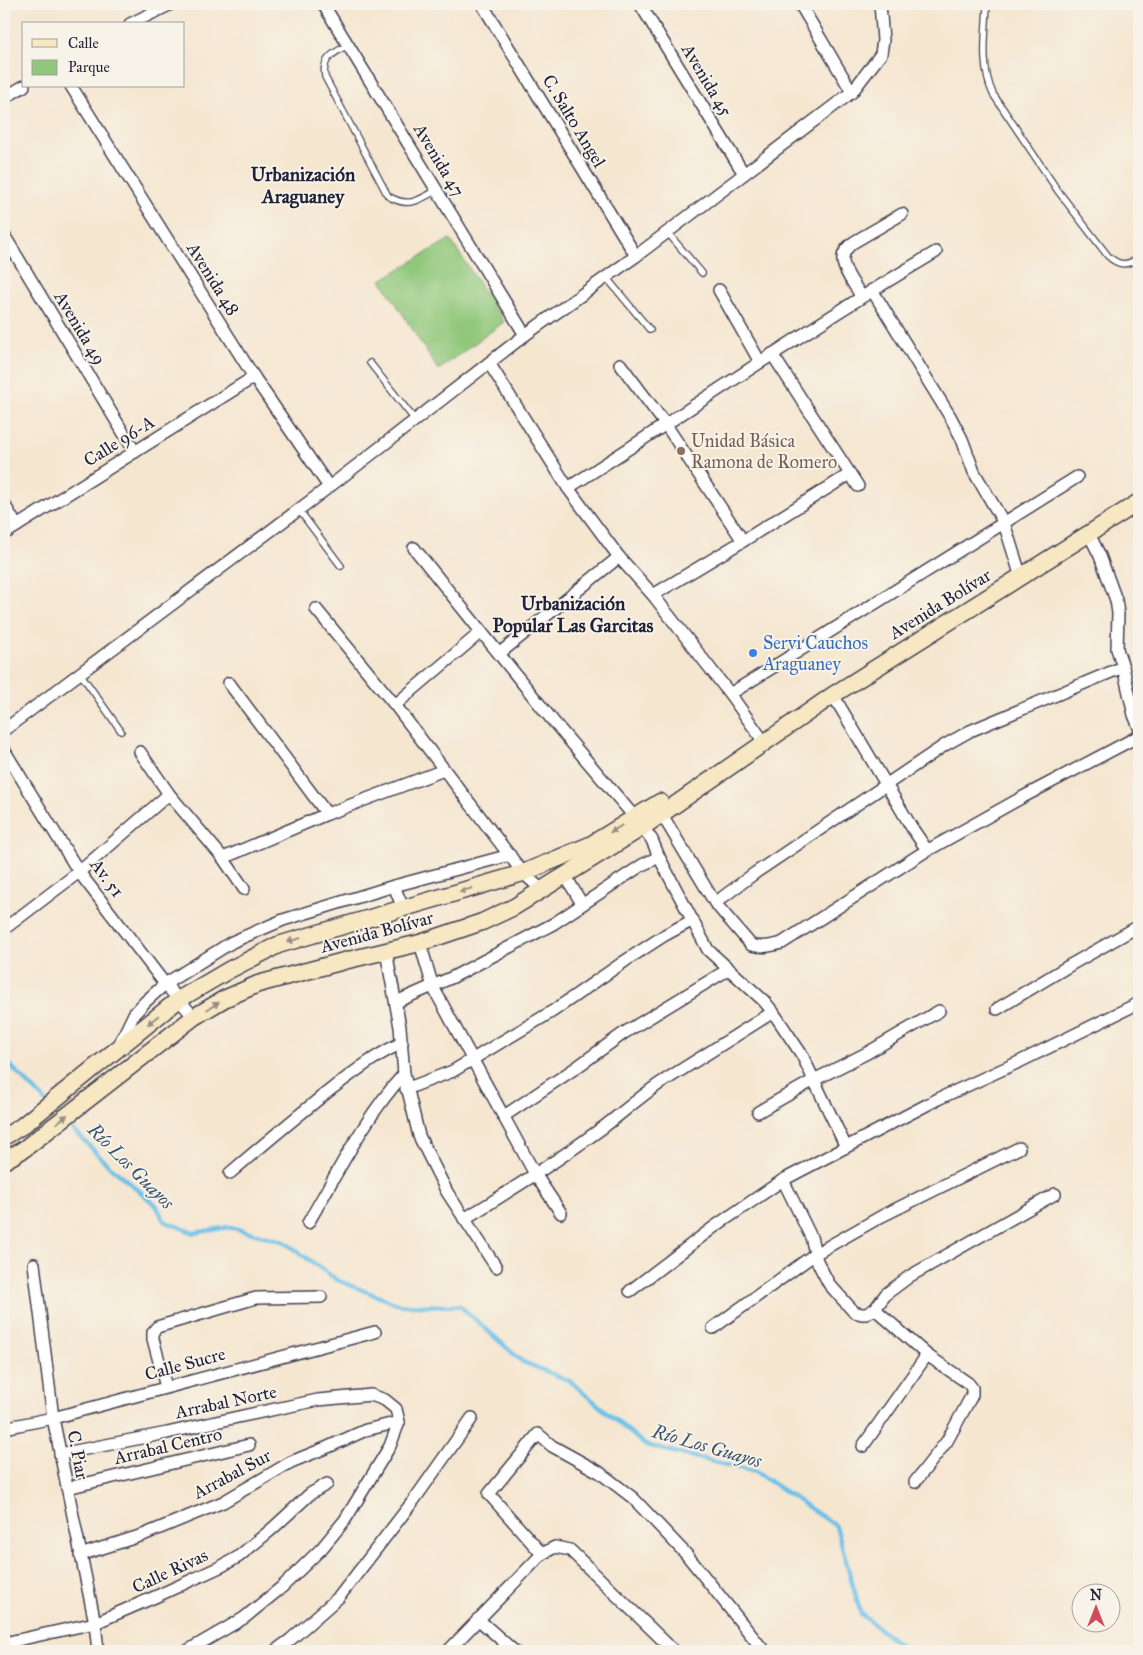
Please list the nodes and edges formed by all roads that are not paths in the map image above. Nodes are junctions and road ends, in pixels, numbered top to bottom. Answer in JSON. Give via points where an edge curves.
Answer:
{"nodes":[{"id":1,"x":171,"y":4,"type":"edge"},
{"id":2,"x":323,"y":4,"type":"edge"},
{"id":3,"x":482,"y":4,"type":"edge"},
{"id":4,"x":640,"y":4,"type":"edge"},
{"id":5,"x":800,"y":4,"type":"edge"},
{"id":6,"x":880,"y":4,"type":"edge"},
{"id":7,"x":987,"y":4,"type":"edge"},
{"id":8,"x":134,"y":22,"type":"edge"},
{"id":9,"x":348,"y":45,"type":"junction"},
{"id":10,"x":22,"y":87,"type":"edge"},
{"id":11,"x":72,"y":88,"type":"edge"},
{"id":12,"x":852,"y":92,"type":"junction"},
{"id":13,"x":4,"y":98,"type":"edge"},
{"id":14,"x":744,"y":174,"type":"junction"},
{"id":15,"x":436,"y":190,"type":"junction"},
{"id":16,"x":902,"y":214,"type":"dead end"},
{"id":17,"x":667,"y":232,"type":"junction"},
{"id":18,"x":4,"y":235,"type":"edge"},
{"id":19,"x":936,"y":252,"type":"dead end"},
{"id":20,"x":636,"y":256,"type":"junction"},
{"id":21,"x":1139,"y":258,"type":"edge"},
{"id":22,"x":702,"y":273,"type":"dead end"},
{"id":23,"x":606,"y":277,"type":"junction"},
{"id":24,"x":719,"y":290,"type":"dead end"},
{"id":25,"x":872,"y":290,"type":"junction"},
{"id":26,"x":861,"y":296,"type":"junction"},
{"id":27,"x":650,"y":330,"type":"dead end"},
{"id":28,"x":525,"y":335,"type":"junction"},
{"id":29,"x":772,"y":354,"type":"junction"},
{"id":30,"x":760,"y":362,"type":"junction"},
{"id":31,"x":370,"y":363,"type":"dead end"},
{"id":32,"x":489,"y":363,"type":"junction"},
{"id":33,"x":620,"y":364,"type":"dead end"},
{"id":34,"x":254,"y":378,"type":"junction"},
{"id":35,"x":415,"y":420,"type":"junction"},
{"id":36,"x":666,"y":425,"type":"junction"},
{"id":37,"x":135,"y":452,"type":"junction"},
{"id":38,"x":850,"y":474,"type":"junction"},
{"id":39,"x":1077,"y":476,"type":"dead end"},
{"id":40,"x":858,"y":486,"type":"dead end"},
{"id":41,"x":329,"y":487,"type":"junction"},
{"id":42,"x":568,"y":488,"type":"junction"},
{"id":43,"x":1139,"y":502,"type":"edge"},
{"id":44,"x":4,"y":504,"type":"edge"},
{"id":45,"x":299,"y":510,"type":"junction"},
{"id":46,"x":1004,"y":523,"type":"junction"},
{"id":47,"x":17,"y":526,"type":"junction"},
{"id":48,"x":4,"y":534,"type":"edge"},
{"id":49,"x":1090,"y":534,"type":"junction"},
{"id":50,"x":743,"y":542,"type":"junction"},
{"id":51,"x":414,"y":548,"type":"dead end"},
{"id":52,"x":619,"y":557,"type":"junction"},
{"id":53,"x":341,"y":566,"type":"dead end"},
{"id":54,"x":1021,"y":577,"type":"junction"},
{"id":55,"x":653,"y":595,"type":"junction"},
{"id":56,"x":316,"y":609,"type":"dead end"},
{"id":57,"x":481,"y":632,"type":"junction"},
{"id":58,"x":500,"y":653,"type":"junction"},
{"id":59,"x":1123,"y":668,"type":"junction"},
{"id":60,"x":80,"y":673,"type":"junction"},
{"id":61,"x":228,"y":683,"type":"dead end"},
{"id":62,"x":730,"y":694,"type":"junction"},
{"id":63,"x":833,"y":695,"type":"junction"},
{"id":64,"x":395,"y":706,"type":"junction"},
{"id":65,"x":1139,"y":727,"type":"edge"},
{"id":66,"x":4,"y":730,"type":"edge"},
{"id":67,"x":121,"y":731,"type":"dead end"},
{"id":68,"x":1139,"y":736,"type":"edge"},
{"id":69,"x":764,"y":742,"type":"junction"},
{"id":70,"x":4,"y":750,"type":"edge"},
{"id":71,"x":140,"y":752,"type":"dead end"},
{"id":72,"x":444,"y":770,"type":"junction"},
{"id":73,"x":886,"y":784,"type":"junction"},
{"id":74,"x":169,"y":794,"type":"junction"},
{"id":75,"x":658,"y":809,"type":"junction"},
{"id":76,"x":327,"y":814,"type":"junction"},
{"id":77,"x":638,"y":822,"type":"junction"},
{"id":78,"x":928,"y":850,"type":"junction"},
{"id":79,"x":510,"y":855,"type":"junction"},
{"id":80,"x":659,"y":857,"type":"junction"},
{"id":81,"x":223,"y":858,"type":"junction"},
{"id":82,"x":79,"y":872,"type":"junction"},
{"id":83,"x":524,"y":873,"type":"junction"},
{"id":84,"x":565,"y":876,"type":"junction"},
{"id":85,"x":394,"y":886,"type":"junction"},
{"id":86,"x":244,"y":889,"type":"dead end"},
{"id":87,"x":542,"y":890,"type":"junction"},
{"id":88,"x":716,"y":903,"type":"junction"},
{"id":89,"x":582,"y":904,"type":"junction"},
{"id":90,"x":403,"y":908,"type":"junction"},
{"id":91,"x":693,"y":920,"type":"junction"},
{"id":92,"x":1139,"y":926,"type":"edge"},
{"id":93,"x":4,"y":929,"type":"edge"},
{"id":94,"x":420,"y":943,"type":"junction"},
{"id":95,"x":386,"y":952,"type":"junction"},
{"id":96,"x":729,"y":969,"type":"junction"},
{"id":97,"x":165,"y":984,"type":"junction"},
{"id":98,"x":433,"y":987,"type":"junction"},
{"id":99,"x":178,"y":1000,"type":"junction"},
{"id":100,"x":396,"y":1002,"type":"junction"},
{"id":101,"x":1139,"y":1002,"type":"edge"},
{"id":102,"x":997,"y":1009,"type":"dead end"},
{"id":103,"x":939,"y":1011,"type":"dead end"},
{"id":104,"x":773,"y":1012,"type":"junction"},
{"id":105,"x":194,"y":1017,"type":"junction"},
{"id":106,"x":402,"y":1043,"type":"junction"},
{"id":107,"x":116,"y":1051,"type":"junction"},
{"id":108,"x":473,"y":1058,"type":"junction"},
{"id":109,"x":404,"y":1074,"type":"junction"},
{"id":110,"x":814,"y":1080,"type":"junction"},
{"id":111,"x":406,"y":1088,"type":"junction"},
{"id":112,"x":758,"y":1112,"type":"dead end"},
{"id":113,"x":504,"y":1116,"type":"junction"},
{"id":114,"x":4,"y":1137,"type":"edge"},
{"id":115,"x":846,"y":1146,"type":"junction"},
{"id":116,"x":1020,"y":1148,"type":"dead end"},
{"id":117,"x":4,"y":1161,"type":"edge"},
{"id":118,"x":230,"y":1173,"type":"dead end"},
{"id":119,"x":535,"y":1174,"type":"junction"},
{"id":120,"x":783,"y":1180,"type":"junction"},
{"id":121,"x":1055,"y":1194,"type":"dead end"},
{"id":122,"x":561,"y":1213,"type":"dead end"},
{"id":123,"x":464,"y":1219,"type":"junction"},
{"id":124,"x":308,"y":1224,"type":"dead end"},
{"id":125,"x":815,"y":1254,"type":"junction"},
{"id":126,"x":34,"y":1264,"type":"dead end"},
{"id":127,"x":496,"y":1267,"type":"dead end"},
{"id":128,"x":630,"y":1291,"type":"dead end"},
{"id":129,"x":321,"y":1297,"type":"dead end"},
{"id":130,"x":875,"y":1309,"type":"junction"},
{"id":131,"x":713,"y":1328,"type":"dead end"},
{"id":132,"x":375,"y":1332,"type":"dead end"},
{"id":133,"x":927,"y":1355,"type":"junction"},
{"id":134,"x":166,"y":1388,"type":"junction"},
{"id":135,"x":53,"y":1418,"type":"junction"},
{"id":136,"x":472,"y":1418,"type":"dead end"},
{"id":137,"x":399,"y":1422,"type":"junction"},
{"id":138,"x":4,"y":1428,"type":"edge"},
{"id":139,"x":248,"y":1445,"type":"dead end"},
{"id":140,"x":863,"y":1446,"type":"dead end"},
{"id":141,"x":60,"y":1454,"type":"junction"},
{"id":142,"x":915,"y":1482,"type":"dead end"},
{"id":143,"x":327,"y":1484,"type":"dead end"},
{"id":144,"x":67,"y":1488,"type":"junction"},
{"id":145,"x":542,"y":1554,"type":"junction"},
{"id":146,"x":80,"y":1555,"type":"junction"},
{"id":147,"x":478,"y":1619,"type":"junction"},
{"id":148,"x":95,"y":1623,"type":"junction"},
{"id":149,"x":4,"y":1643,"type":"edge"},
{"id":150,"x":762,"y":1650,"type":"edge"},
{"id":151,"x":98,"y":1651,"type":"edge"},
{"id":152,"x":187,"y":1651,"type":"edge"},
{"id":153,"x":275,"y":1651,"type":"edge"},
{"id":154,"x":448,"y":1651,"type":"edge"},
{"id":155,"x":514,"y":1651,"type":"edge"},
{"id":156,"x":674,"y":1651,"type":"edge"}],
"edges":[{"from":1,"to":8,"type":"street"},
{"from":2,"to":9,"type":"street","name":"Avenida 47"},
{"from":3,"to":20,"type":"street","name":"C. Salto Angel"},
{"from":4,"to":14,"type":"street","name":"Avenida 45"},
{"from":5,"to":12,"type":"street"},
{"from":6,"to":12,"type":"street","via":[[881,54]]},
{"from":7,"to":21,"type":"lane","via":[[984,67],[992,94],[1058,191],[1108,256],[1115,263],[1124,264]]},
{"from":9,"to":15,"type":"street","name":"Avenida 47"},
{"from":9,"to":15,"type":"lane","via":[[326,61],[324,77],[388,196],[396,201],[415,202]]},
{"from":10,"to":13,"type":"street"},
{"from":11,"to":34,"type":"street","name":"Avenida 48"},
{"from":12,"to":14,"type":"street"},
{"from":14,"to":17,"type":"street"},
{"from":15,"to":28,"type":"street","name":"Avenida 47"},
{"from":16,"to":26,"type":"street","via":[[843,252],[844,266]]},
{"from":17,"to":20,"type":"street"},
{"from":17,"to":22,"type":"lane"},
{"from":18,"to":37,"type":"street","name":"Avenida 49"},
{"from":19,"to":25,"type":"street"},
{"from":20,"to":23,"type":"street"},
{"from":23,"to":27,"type":"lane"},
{"from":23,"to":28,"type":"street"},
{"from":24,"to":30,"type":"street"},
{"from":25,"to":26,"type":"street"},
{"from":25,"to":46,"type":"street","via":[[951,418],[974,472]]},
{"from":26,"to":29,"type":"street"},
{"from":28,"to":32,"type":"street"},
{"from":29,"to":30,"type":"street"},
{"from":29,"to":38,"type":"street"},
{"from":30,"to":36,"type":"street"},
{"from":31,"to":35,"type":"lane"},
{"from":32,"to":35,"type":"street"},
{"from":32,"to":42,"type":"street"},
{"from":33,"to":36,"type":"street"},
{"from":34,"to":37,"type":"street","name":"Calle 96-A"},
{"from":34,"to":41,"type":"street","name":"Avenida 48"},
{"from":35,"to":41,"type":"street"},
{"from":36,"to":42,"type":"street"},
{"from":36,"to":50,"type":"street"},
{"from":37,"to":47,"type":"street","name":"Calle 96-A"},
{"from":38,"to":40,"type":"street"},
{"from":38,"to":50,"type":"street"},
{"from":39,"to":46,"type":"street"},
{"from":41,"to":45,"type":"street"},
{"from":42,"to":52,"type":"street"},
{"from":43,"to":49,"type":"main road","name":"Avenida Bolívar"},
{"from":44,"to":47,"type":"street"},
{"from":45,"to":53,"type":"lane"},
{"from":45,"to":60,"type":"street"},
{"from":46,"to":54,"type":"street"},
{"from":46,"to":62,"type":"street"},
{"from":47,"to":48,"type":"street","name":"Calle 96-A"},
{"from":49,"to":54,"type":"main road","name":"Avenida Bolívar"},
{"from":49,"to":59,"type":"street","via":[[1116,600],[1117,649]]},
{"from":50,"to":55,"type":"street"},
{"from":51,"to":57,"type":"street"},
{"from":52,"to":55,"type":"street"},
{"from":52,"to":58,"type":"street"},
{"from":54,"to":63,"type":"main road","name":"Avenida Bolívar"},
{"from":55,"to":62,"type":"street"},
{"from":56,"to":64,"type":"street"},
{"from":57,"to":58,"type":"street"},
{"from":57,"to":64,"type":"street"},
{"from":58,"to":77,"type":"street"},
{"from":59,"to":65,"type":"street"},
{"from":59,"to":73,"type":"street","via":[[970,731]]},
{"from":60,"to":66,"type":"street"},
{"from":60,"to":67,"type":"lane"},
{"from":61,"to":76,"type":"street"},
{"from":62,"to":69,"type":"street"},
{"from":63,"to":69,"type":"main road","name":"Avenida Bolívar"},
{"from":63,"to":73,"type":"street"},
{"from":64,"to":72,"type":"street"},
{"from":68,"to":78,"type":"street"},
{"from":69,"to":75,"type":"main road","name":"Avenida Bolívar"},
{"from":70,"to":82,"type":"street","name":"Av. 51"},
{"from":71,"to":74,"type":"street"},
{"from":72,"to":76,"type":"street"},
{"from":72,"to":79,"type":"street"},
{"from":73,"to":78,"type":"street"},
{"from":73,"to":88,"type":"street"},
{"from":74,"to":81,"type":"street"},
{"from":74,"to":82,"type":"street"},
{"from":75,"to":77,"type":"main road","name":"Avenida Bolívar"},
{"from":75,"to":88,"type":"street"},
{"from":76,"to":81,"type":"street"},
{"from":77,"to":80,"type":"street","via":[[652,840]]},
{"from":77,"to":83,"type":"main road","name":"Avenida Bolívar","one_way":true},
{"from":77,"to":84,"type":"main road","name":"Avenida Bolívar"},
{"from":78,"to":88,"type":"street","via":[[782,943],[770,947],[751,945]]},
{"from":79,"to":83,"type":"street"},
{"from":79,"to":85,"type":"street"},
{"from":80,"to":89,"type":"street"},
{"from":80,"to":91,"type":"street"},
{"from":81,"to":86,"type":"street"},
{"from":82,"to":93,"type":"street"},
{"from":82,"to":97,"type":"street","name":"Av. 51"},
{"from":83,"to":87,"type":"street"},
{"from":83,"to":90,"type":"main road","name":"Avenida Bolívar","one_way":true},
{"from":84,"to":87,"type":"main road","name":"Avenida Bolívar"},
{"from":84,"to":89,"type":"street"},
{"from":85,"to":90,"type":"street"},
{"from":85,"to":97,"type":"street","via":[[283,920],[232,942]]},
{"from":87,"to":94,"type":"main road","name":"Avenida Bolívar","via":[[482,922]]},
{"from":89,"to":98,"type":"street","via":[[553,924]]},
{"from":90,"to":99,"type":"main road","name":"Avenida Bolívar","one_way":true,"via":[[278,945]]},
{"from":91,"to":96,"type":"street","via":[[708,950]]},
{"from":91,"to":108,"type":"street","via":[[641,951],[554,1011]]},
{"from":92,"to":102,"type":"street"},
{"from":94,"to":95,"type":"main road","name":"Avenida Bolívar"},
{"from":94,"to":98,"type":"street"},
{"from":95,"to":100,"type":"street"},
{"from":105,"to":95,"type":"main road","name":"Avenida Bolívar","one_way":true,"via":[[258,984]]},
{"from":96,"to":104,"type":"street"},
{"from":96,"to":113,"type":"street","via":[[624,1033]]},
{"from":97,"to":99,"type":"street","name":"Av. 51"},
{"from":97,"to":107,"type":"street","via":[[134,1014]]},
{"from":98,"to":100,"type":"street"},
{"from":98,"to":108,"type":"street"},
{"from":99,"to":105,"type":"street","name":"Av. 51"},
{"from":99,"to":107,"type":"main road","name":"Avenida Bolívar","one_way":true},
{"from":100,"to":106,"type":"street"},
{"from":101,"to":115,"type":"street"},
{"from":103,"to":110,"type":"street","via":[[868,1054]]},
{"from":104,"to":110,"type":"street","via":[[802,1055]]},
{"from":104,"to":119,"type":"street","via":[[642,1096]]},
{"from":117,"to":105,"type":"main road","name":"Avenida Bolívar","one_way":true,"via":[[24,1149]]},
{"from":106,"to":109,"type":"street"},
{"from":106,"to":118,"type":"street","via":[[349,1076]]},
{"from":107,"to":114,"type":"main road","name":"Avenida Bolívar"},
{"from":108,"to":111,"type":"street","via":[[453,1071]]},
{"from":108,"to":113,"type":"street"},
{"from":109,"to":111,"type":"street"},
{"from":109,"to":124,"type":"street","via":[[372,1114]]},
{"from":110,"to":112,"type":"street"},
{"from":110,"to":115,"type":"street"},
{"from":111,"to":123,"type":"street","via":[[419,1136],[446,1192]]},
{"from":113,"to":119,"type":"street"},
{"from":115,"to":120,"type":"street"},
{"from":116,"to":125,"type":"street","via":[[882,1216]]},
{"from":119,"to":122,"type":"street"},
{"from":119,"to":123,"type":"street"},
{"from":120,"to":125,"type":"street","via":[[811,1237]]},
{"from":120,"to":128,"type":"street"},
{"from":121,"to":130,"type":"street","via":[[910,1276],[886,1294]]},
{"from":123,"to":127,"type":"street"},
{"from":125,"to":130,"type":"street","via":[[829,1284],[854,1312],[866,1314]]},
{"from":125,"to":131,"type":"street"},
{"from":126,"to":135,"type":"street","name":"C. Piar"},
{"from":129,"to":134,"type":"street","via":[[256,1298],[157,1327],[153,1339]]},
{"from":130,"to":133,"type":"street"},
{"from":132,"to":134,"type":"street","name":"Calle Sucre"},
{"from":133,"to":140,"type":"street"},
{"from":133,"to":142,"type":"street","via":[[968,1383],[972,1395],[947,1441]]},
{"from":134,"to":135,"type":"street","name":"Calle Sucre"},
{"from":135,"to":138,"type":"street","name":"Calle Sucre"},
{"from":135,"to":141,"type":"street","name":"C. Piar"},
{"from":136,"to":153,"type":"street","via":[[339,1597]]},
{"from":137,"to":141,"type":"street","name":"Arrabal Norte","via":[[396,1409],[371,1395],[318,1400]]},
{"from":137,"to":146,"type":"street","name":"Arrabal Sur","via":[[366,1430],[291,1462],[223,1502],[142,1535]]},
{"from":137,"to":152,"type":"street","via":[[375,1473],[345,1520],[322,1548],[244,1618]]},
{"from":139,"to":144,"type":"street","name":"Arrabal Centro"},
{"from":141,"to":144,"type":"street","name":"C. Piar"},
{"from":143,"to":148,"type":"street","name":"Calle Rivas","via":[[310,1494],[238,1557]]},
{"from":144,"to":146,"type":"street","name":"C. Piar"},
{"from":145,"to":147,"type":"street"},
{"from":145,"to":150,"type":"street","via":[[489,1494],[538,1434],[552,1446],[600,1472],[633,1498],[686,1554]]},
{"from":145,"to":156,"type":"street","via":[[555,1547],[570,1550]]},
{"from":146,"to":148,"type":"street","name":"C. Piar"},
{"from":147,"to":154,"type":"street"},
{"from":147,"to":155,"type":"street"},
{"from":148,"to":149,"type":"street","name":"Calle Rivas"},
{"from":148,"to":151,"type":"street","name":"C. Piar"}]}
